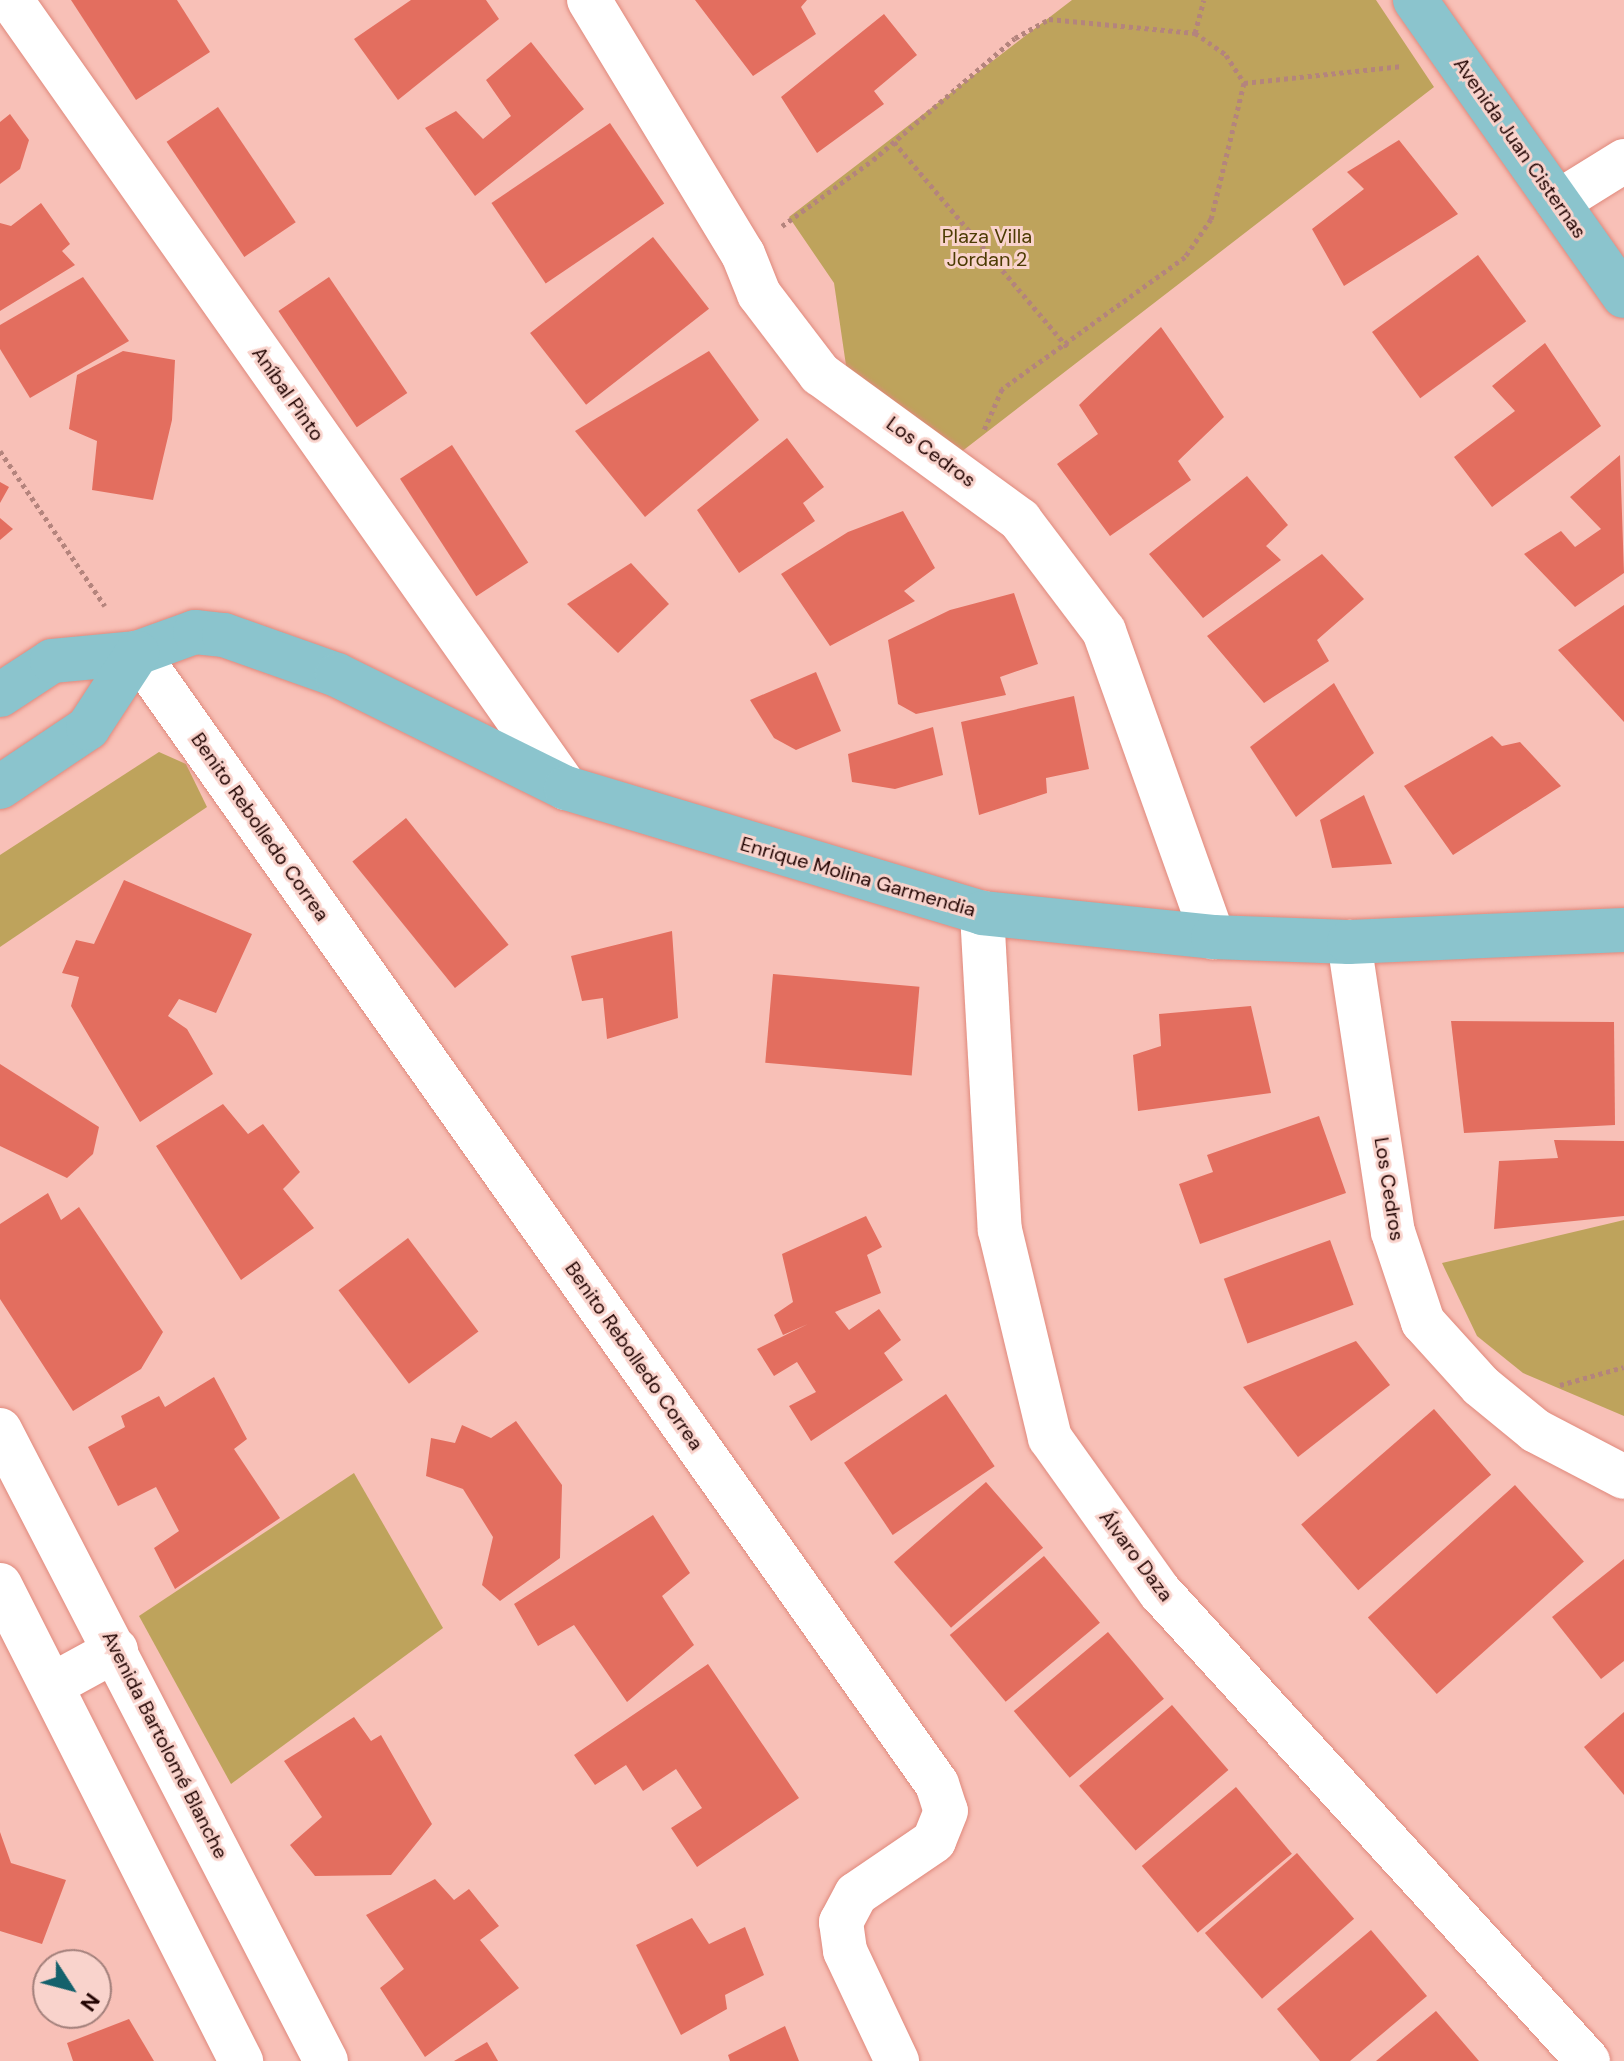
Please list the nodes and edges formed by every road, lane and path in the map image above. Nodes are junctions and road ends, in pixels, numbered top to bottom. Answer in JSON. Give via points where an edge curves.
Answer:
{"nodes":[{"id":1,"x":11,"y":0,"type":"edge"},
{"id":2,"x":589,"y":0,"type":"edge"},
{"id":3,"x":1204,"y":0,"type":"edge"},
{"id":4,"x":1415,"y":0,"type":"edge"},
{"id":5,"x":1195,"y":33,"type":"junction"},
{"id":6,"x":1459,"y":60,"type":"junction"},
{"id":7,"x":1244,"y":83,"type":"junction"},
{"id":8,"x":894,"y":142,"type":"junction"},
{"id":9,"x":1624,"y":161,"type":"edge"},
{"id":10,"x":1558,"y":202,"type":"junction"},
{"id":11,"x":743,"y":254,"type":"junction"},
{"id":12,"x":1624,"y":296,"type":"edge"},
{"id":13,"x":1068,"y":348,"type":"junction"},
{"id":14,"x":0,"y":451,"type":"edge"},
{"id":15,"x":965,"y":475,"type":"junction"},
{"id":16,"x":137,"y":653,"type":"junction"},
{"id":17,"x":0,"y":695,"type":"edge"},
{"id":18,"x":0,"y":787,"type":"edge"},
{"id":19,"x":566,"y":788,"type":"junction"},
{"id":20,"x":982,"y":913,"type":"junction"},
{"id":21,"x":1624,"y":930,"type":"edge"},
{"id":22,"x":1213,"y":937,"type":"junction"},
{"id":23,"x":1349,"y":942,"type":"junction"},
{"id":24,"x":0,"y":1430,"type":"edge"},
{"id":25,"x":1624,"y":1477,"type":"edge"},
{"id":26,"x":0,"y":1585,"type":"edge"},
{"id":27,"x":116,"y":1650,"type":"junction"},
{"id":28,"x":52,"y":1685,"type":"junction"},
{"id":29,"x":241,"y":2061,"type":"edge"},
{"id":30,"x":326,"y":2061,"type":"edge"},
{"id":31,"x":897,"y":2061,"type":"edge"},
{"id":32,"x":1588,"y":2061,"type":"edge"}],
"edges":[{"from":1,"to":19,"type":"street","name":"Aníbal Pinto"},
{"from":2,"to":11,"type":"street","name":"Los Cedros"},
{"from":3,"to":5,"type":"path"},
{"from":4,"to":6,"type":"main road","name":"Avenida Juan Cisternas"},
{"from":5,"to":7,"type":"path","via":[[1226,55]]},
{"from":5,"to":8,"type":"path","via":[[1049,19],[1015,38]]},
{"from":6,"to":7,"type":"path"},
{"from":6,"to":10,"type":"main road","name":"Avenida Juan Cisternas"},
{"from":7,"to":13,"type":"path","via":[[1211,219],[1185,257]]},
{"from":8,"to":11,"type":"path"},
{"from":8,"to":13,"type":"path"},
{"from":9,"to":10,"type":"street"},
{"from":10,"to":12,"type":"main road","name":"Avenida Juan Cisternas"},
{"from":11,"to":15,"type":"street","name":"Los Cedros","via":[[759,294],[820,374]]},
{"from":13,"to":15,"type":"path","via":[[1002,389]]},
{"from":14,"to":16,"type":"path"},
{"from":15,"to":22,"type":"street","name":"Los Cedros","via":[[1020,520],[1104,631]]},
{"from":16,"to":17,"type":"main road","name":"Enrique Molina Garmendia","via":[[52,661]]},
{"from":16,"to":18,"type":"main road","via":[[88,728]]},
{"from":16,"to":19,"type":"main road","name":"Enrique Molina Garmendia","via":[[195,632],[224,635],[337,675]]},
{"from":16,"to":31,"type":"street","name":"Benito Rebolledo Correa","via":[[937,1784],[946,1811],[934,1841],[856,1894],[841,1922],[845,1951]]},
{"from":19,"to":20,"type":"main road","name":"Enrique Molina Garmendia"},
{"from":20,"to":22,"type":"main road","name":"Enrique Molina Garmendia"},
{"from":20,"to":32,"type":"street","name":"Álvaro Daza","via":[[1000,1230],[1050,1438],[1160,1592]]},
{"from":21,"to":23,"type":"main road","name":"Enrique Molina Garmendia"},
{"from":22,"to":23,"type":"main road","name":"Enrique Molina Garmendia"},
{"from":23,"to":25,"type":"street","name":"Los Cedros","via":[[1393,1232],[1423,1322],[1481,1386],[1536,1431]]},
{"from":24,"to":27,"type":"street","name":"Avenida Bartolomé Blanche"},
{"from":26,"to":28,"type":"street"},
{"from":27,"to":28,"type":"street"},
{"from":27,"to":30,"type":"street","name":"Avenida Bartolomé Blanche"},
{"from":28,"to":29,"type":"street"}]}
